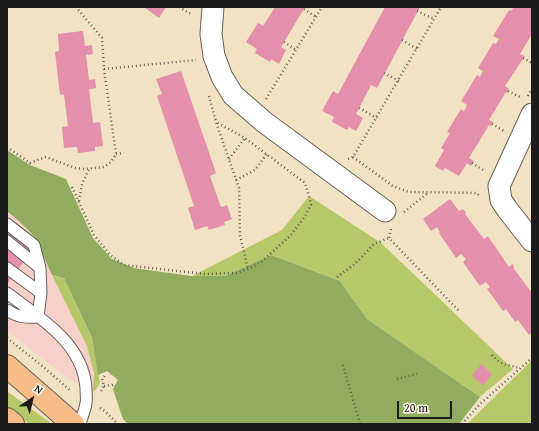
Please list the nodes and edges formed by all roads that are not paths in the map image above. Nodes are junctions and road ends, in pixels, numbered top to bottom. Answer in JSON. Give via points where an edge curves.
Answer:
{"nodes":[{"id":1,"x":213,"y":7,"type":"edge"},
{"id":2,"x":529,"y":107,"type":"edge"},
{"id":3,"x":393,"y":213,"type":"road end"},
{"id":4,"x":7,"y":224,"type":"edge"},
{"id":5,"x":7,"y":241,"type":"edge"},
{"id":6,"x":532,"y":241,"type":"edge"},
{"id":7,"x":7,"y":268,"type":"edge"},
{"id":8,"x":40,"y":268,"type":"junction"},
{"id":9,"x":7,"y":293,"type":"edge"},
{"id":10,"x":41,"y":293,"type":"junction"},
{"id":11,"x":7,"y":310,"type":"edge"},
{"id":12,"x":38,"y":317,"type":"junction"},
{"id":13,"x":7,"y":366,"type":"edge"},
{"id":14,"x":7,"y":420,"type":"edge"},
{"id":15,"x":13,"y":424,"type":"edge"},
{"id":16,"x":73,"y":424,"type":"edge"},
{"id":17,"x":80,"y":424,"type":"edge"}],
"edges":[{"from":1,"to":3,"type":"street","via":[[214,56],[222,77],[233,95],[264,122]]},
{"from":2,"to":6,"type":"street","via":[[499,186],[501,200]]},
{"from":4,"to":8,"type":"lane","via":[[34,246]]},
{"from":5,"to":8,"type":"lane"},
{"from":7,"to":10,"type":"lane"},
{"from":8,"to":10,"type":"lane"},
{"from":9,"to":12,"type":"lane"},
{"from":10,"to":12,"type":"lane"},
{"from":11,"to":12,"type":"lane","via":[[27,318]]},
{"from":12,"to":17,"type":"lane","via":[[63,338],[78,358],[85,377],[86,402]]},
{"from":13,"to":16,"type":"main road"},
{"from":14,"to":15,"type":"main road"}]}
